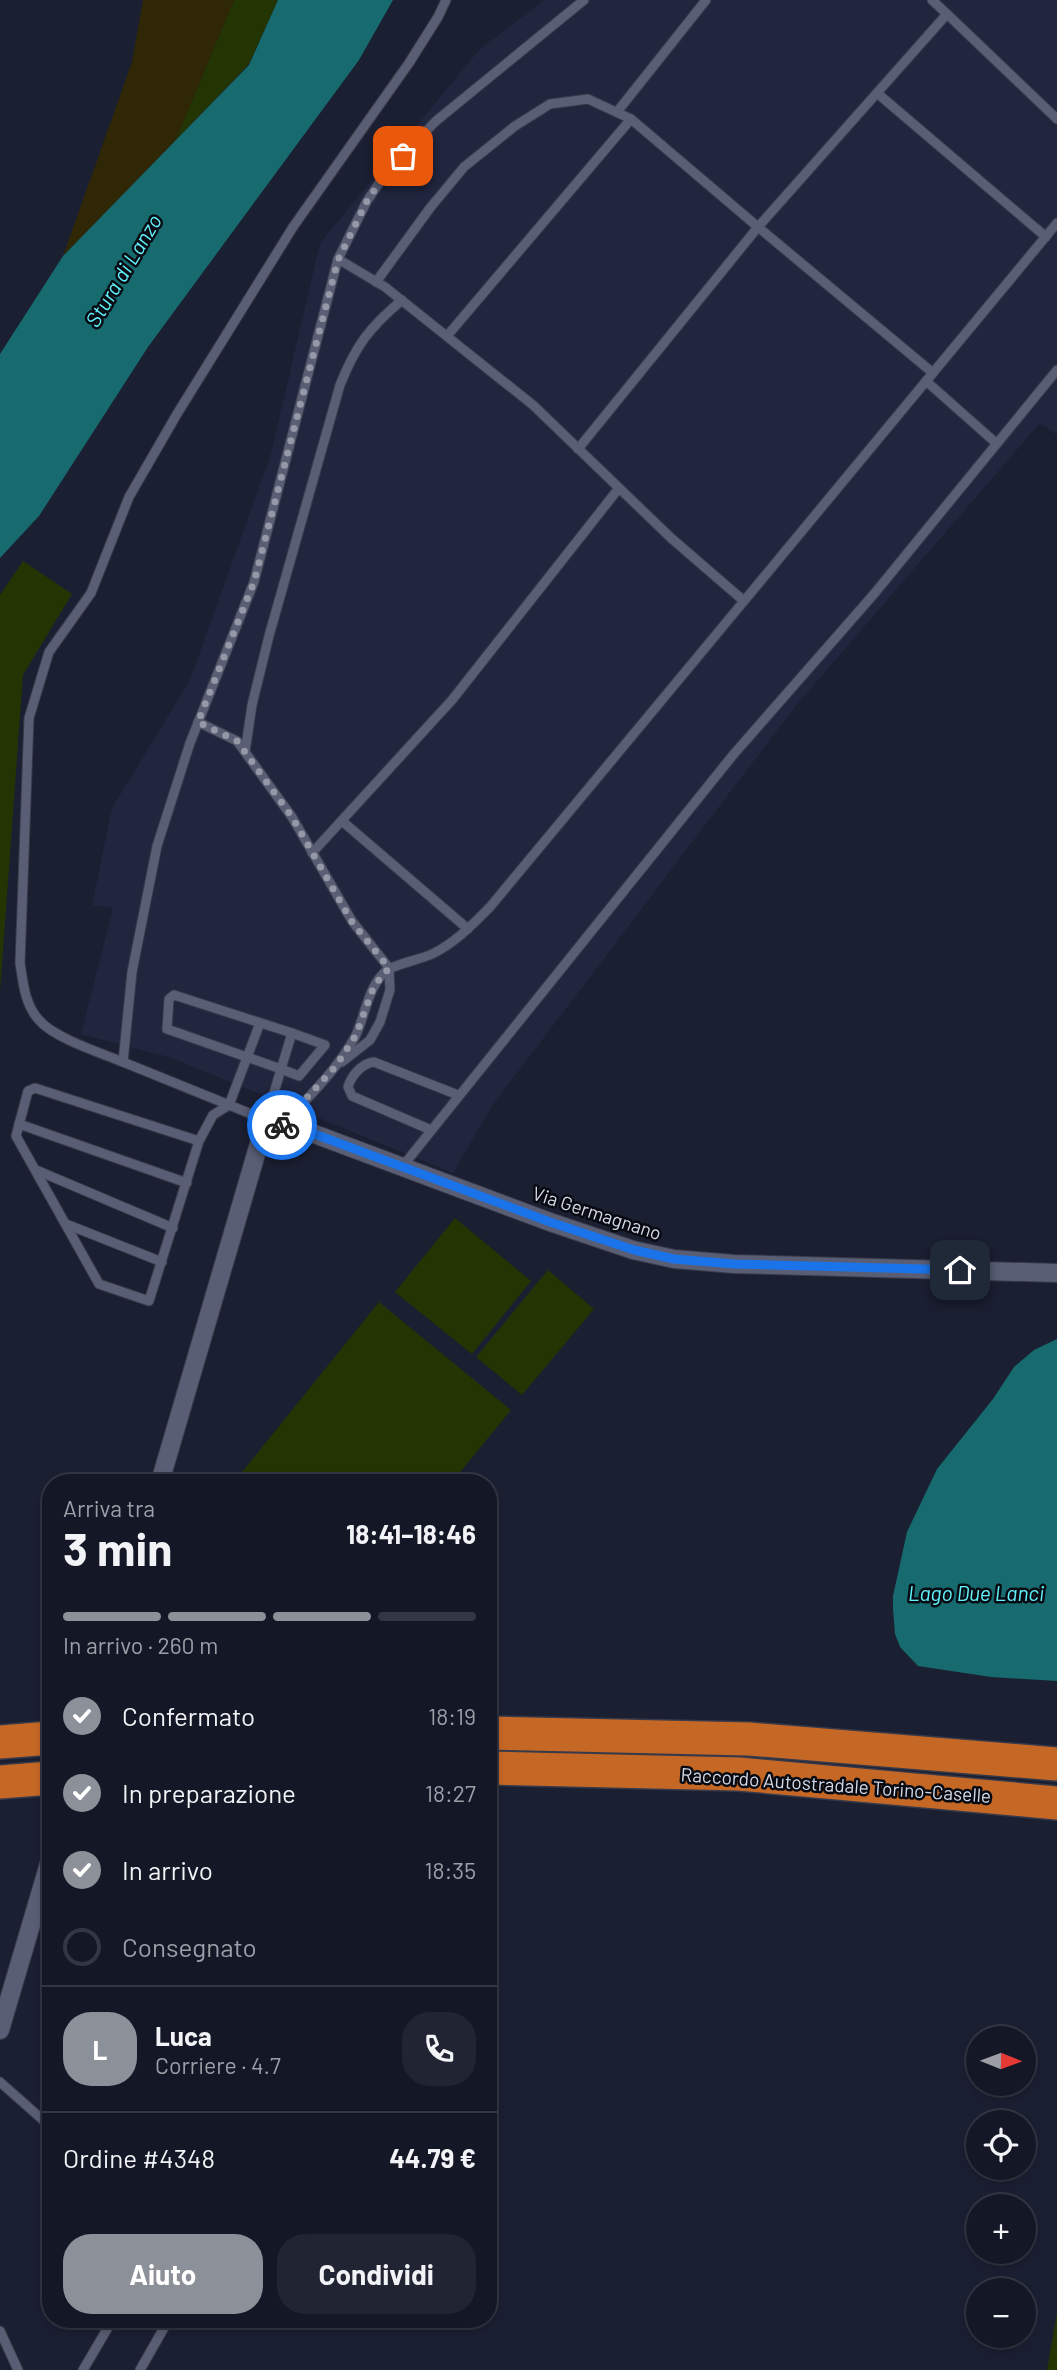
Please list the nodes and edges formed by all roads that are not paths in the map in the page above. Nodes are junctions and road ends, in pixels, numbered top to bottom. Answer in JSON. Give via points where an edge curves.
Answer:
{"nodes":[{"id":1,"x":446,"y":0,"type":"edge"},
{"id":2,"x":584,"y":0,"type":"edge"},
{"id":3,"x":706,"y":0,"type":"edge"},
{"id":4,"x":932,"y":0,"type":"edge"},
{"id":5,"x":947,"y":14,"type":"junction"},
{"id":6,"x":877,"y":93,"type":"junction"},
{"id":7,"x":617,"y":113,"type":"junction"},
{"id":8,"x":631,"y":119,"type":"junction"},
{"id":9,"x":1057,"y":119,"type":"edge"},
{"id":10,"x":1057,"y":223,"type":"edge"},
{"id":11,"x":758,"y":227,"type":"junction"},
{"id":12,"x":1046,"y":237,"type":"junction"},
{"id":13,"x":338,"y":260,"type":"junction"},
{"id":14,"x":376,"y":282,"type":"junction"},
{"id":15,"x":402,"y":300,"type":"junction"},
{"id":16,"x":447,"y":336,"type":"junction"},
{"id":17,"x":1057,"y":370,"type":"edge"},
{"id":18,"x":930,"y":377,"type":"junction"},
{"id":19,"x":996,"y":443,"type":"junction"},
{"id":20,"x":579,"y":449,"type":"junction"},
{"id":21,"x":619,"y":488,"type":"junction"},
{"id":22,"x":744,"y":601,"type":"junction"},
{"id":23,"x":198,"y":722,"type":"junction"},
{"id":24,"x":246,"y":752,"type":"junction"},
{"id":25,"x":342,"y":821,"type":"junction"},
{"id":26,"x":312,"y":853,"type":"junction"},
{"id":27,"x":468,"y":929,"type":"junction"},
{"id":28,"x":389,"y":968,"type":"junction"},
{"id":29,"x":260,"y":1023,"type":"junction"},
{"id":30,"x":292,"y":1033,"type":"junction"},
{"id":31,"x":248,"y":1058,"type":"junction"},
{"id":32,"x":123,"y":1062,"type":"junction"},
{"id":33,"x":336,"y":1066,"type":"junction"},
{"id":34,"x":281,"y":1069,"type":"junction"},
{"id":35,"x":458,"y":1096,"type":"junction"},
{"id":36,"x":229,"y":1105,"type":"junction"},
{"id":37,"x":274,"y":1123,"type":"junction"},
{"id":38,"x":19,"y":1124,"type":"junction"},
{"id":39,"x":431,"y":1130,"type":"junction"},
{"id":40,"x":199,"y":1142,"type":"junction"},
{"id":41,"x":402,"y":1167,"type":"junction"},
{"id":42,"x":34,"y":1170,"type":"junction"},
{"id":43,"x":187,"y":1183,"type":"junction"},
{"id":44,"x":66,"y":1224,"type":"junction"},
{"id":45,"x":173,"y":1228,"type":"junction"},
{"id":46,"x":162,"y":1262,"type":"junction"},
{"id":47,"x":1057,"y":1273,"type":"edge"},
{"id":48,"x":163,"y":1474,"type":"edge"},
{"id":49,"x":497,"y":1732,"type":"edge"},
{"id":50,"x":42,"y":1739,"type":"edge"},
{"id":51,"x":1,"y":1741,"type":"edge"},
{"id":52,"x":1057,"y":1764,"type":"edge"},
{"id":53,"x":497,"y":1768,"type":"edge"},
{"id":54,"x":42,"y":1779,"type":"edge"},
{"id":55,"x":0,"y":1782,"type":"edge"},
{"id":56,"x":1057,"y":1803,"type":"edge"},
{"id":57,"x":42,"y":1888,"type":"edge"},
{"id":58,"x":0,"y":2030,"type":"edge"},
{"id":59,"x":0,"y":2082,"type":"edge"},
{"id":60,"x":42,"y":2113,"type":"edge"},
{"id":61,"x":108,"y":2328,"type":"edge"},
{"id":62,"x":164,"y":2328,"type":"edge"},
{"id":63,"x":0,"y":2331,"type":"edge"},
{"id":64,"x":18,"y":2370,"type":"edge"},
{"id":65,"x":83,"y":2370,"type":"edge"},
{"id":66,"x":140,"y":2370,"type":"edge"}],
"edges":[{"from":1,"to":32,"type":"lane","name":"Via Germagnano","via":[[409,63],[293,227],[177,414],[128,497],[91,593],[49,652],[29,718],[20,963],[24,993],[39,1021]]},
{"from":2,"to":13,"type":"lane","via":[[436,121],[386,173]]},
{"from":3,"to":7,"type":"lane"},
{"from":4,"to":5,"type":"lane"},
{"from":5,"to":6,"type":"lane"},
{"from":5,"to":9,"type":"lane"},
{"from":6,"to":11,"type":"lane"},
{"from":6,"to":12,"type":"lane"},
{"from":7,"to":8,"type":"lane"},
{"from":7,"to":14,"type":"lane","via":[[588,99],[550,104],[515,126],[464,167]]},
{"from":8,"to":11,"type":"lane"},
{"from":8,"to":16,"type":"lane"},
{"from":10,"to":12,"type":"lane"},
{"from":11,"to":18,"type":"lane"},
{"from":11,"to":20,"type":"lane"},
{"from":12,"to":18,"type":"lane"},
{"from":13,"to":14,"type":"lane"},
{"from":13,"to":23,"type":"lane","via":[[254,582]]},
{"from":14,"to":15,"type":"lane"},
{"from":15,"to":16,"type":"lane"},
{"from":15,"to":24,"type":"lane","via":[[374,324],[352,356],[340,385],[269,636]]},
{"from":16,"to":20,"type":"lane","via":[[533,405]]},
{"from":17,"to":19,"type":"lane"},
{"from":18,"to":19,"type":"lane"},
{"from":18,"to":22,"type":"lane"},
{"from":19,"to":35,"type":"lane","via":[[874,594],[733,755]]},
{"from":20,"to":21,"type":"lane"},
{"from":21,"to":22,"type":"lane"},
{"from":21,"to":25,"type":"lane","via":[[452,699]]},
{"from":22,"to":27,"type":"lane"},
{"from":23,"to":24,"type":"lane","via":[[230,736]]},
{"from":23,"to":32,"type":"lane","via":[[157,846],[132,972]]},
{"from":24,"to":26,"type":"lane"},
{"from":25,"to":26,"type":"lane"},
{"from":25,"to":27,"type":"lane"},
{"from":26,"to":28,"type":"lane","via":[[352,922]]},
{"from":27,"to":28,"type":"lane","via":[[434,953]]},
{"from":28,"to":33,"type":"lane","via":[[374,986],[356,1035]]},
{"from":28,"to":33,"type":"lane","via":[[390,990],[375,1031]]},
{"from":29,"to":30,"type":"lane"},
{"from":29,"to":31,"type":"lane"},
{"from":29,"to":31,"type":"lane","via":[[174,995],[169,999],[167,1029]]},
{"from":30,"to":34,"type":"lane"},
{"from":30,"to":34,"type":"lane","via":[[325,1045],[299,1076]]},
{"from":31,"to":34,"type":"lane"},
{"from":31,"to":36,"type":"lane"},
{"from":32,"to":36,"type":"lane","name":"Via Germagnano"},
{"from":33,"to":37,"type":"lane"},
{"from":34,"to":37,"type":"lane"},
{"from":35,"to":39,"type":"lane"},
{"from":35,"to":39,"type":"lane","via":[[374,1062],[365,1064],[350,1081],[352,1096]]},
{"from":36,"to":37,"type":"lane","name":"Via Germagnano"},
{"from":36,"to":40,"type":"lane","via":[[213,1115]]},
{"from":37,"to":41,"type":"street","name":"Via Germagnano"},
{"from":37,"to":48,"type":"street"},
{"from":38,"to":40,"type":"lane","via":[[28,1091],[35,1088]]},
{"from":38,"to":42,"type":"lane","via":[[16,1136]]},
{"from":38,"to":43,"type":"lane"},
{"from":39,"to":41,"type":"lane"},
{"from":40,"to":43,"type":"lane"},
{"from":41,"to":47,"type":"street","name":"Via Germagnano","via":[[598,1238],[674,1259]]},
{"from":42,"to":44,"type":"lane"},
{"from":42,"to":45,"type":"lane"},
{"from":43,"to":45,"type":"lane"},
{"from":44,"to":46,"type":"lane"},
{"from":44,"to":46,"type":"lane","via":[[99,1284],[149,1301]]},
{"from":45,"to":46,"type":"lane"},
{"from":49,"to":52,"type":"highway","name":"Raccordo Autostradale Torino-Caselle","via":[[749,1739]]},
{"from":50,"to":51,"type":"highway"},
{"from":53,"to":56,"type":"highway","name":"Raccordo Autostradale Torino-Caselle","via":[[739,1774]]},
{"from":54,"to":55,"type":"highway"},
{"from":57,"to":58,"type":"street"},
{"from":59,"to":60,"type":"lane"},
{"from":61,"to":65,"type":"lane"},
{"from":62,"to":66,"type":"lane"},
{"from":63,"to":64,"type":"lane"}]}
